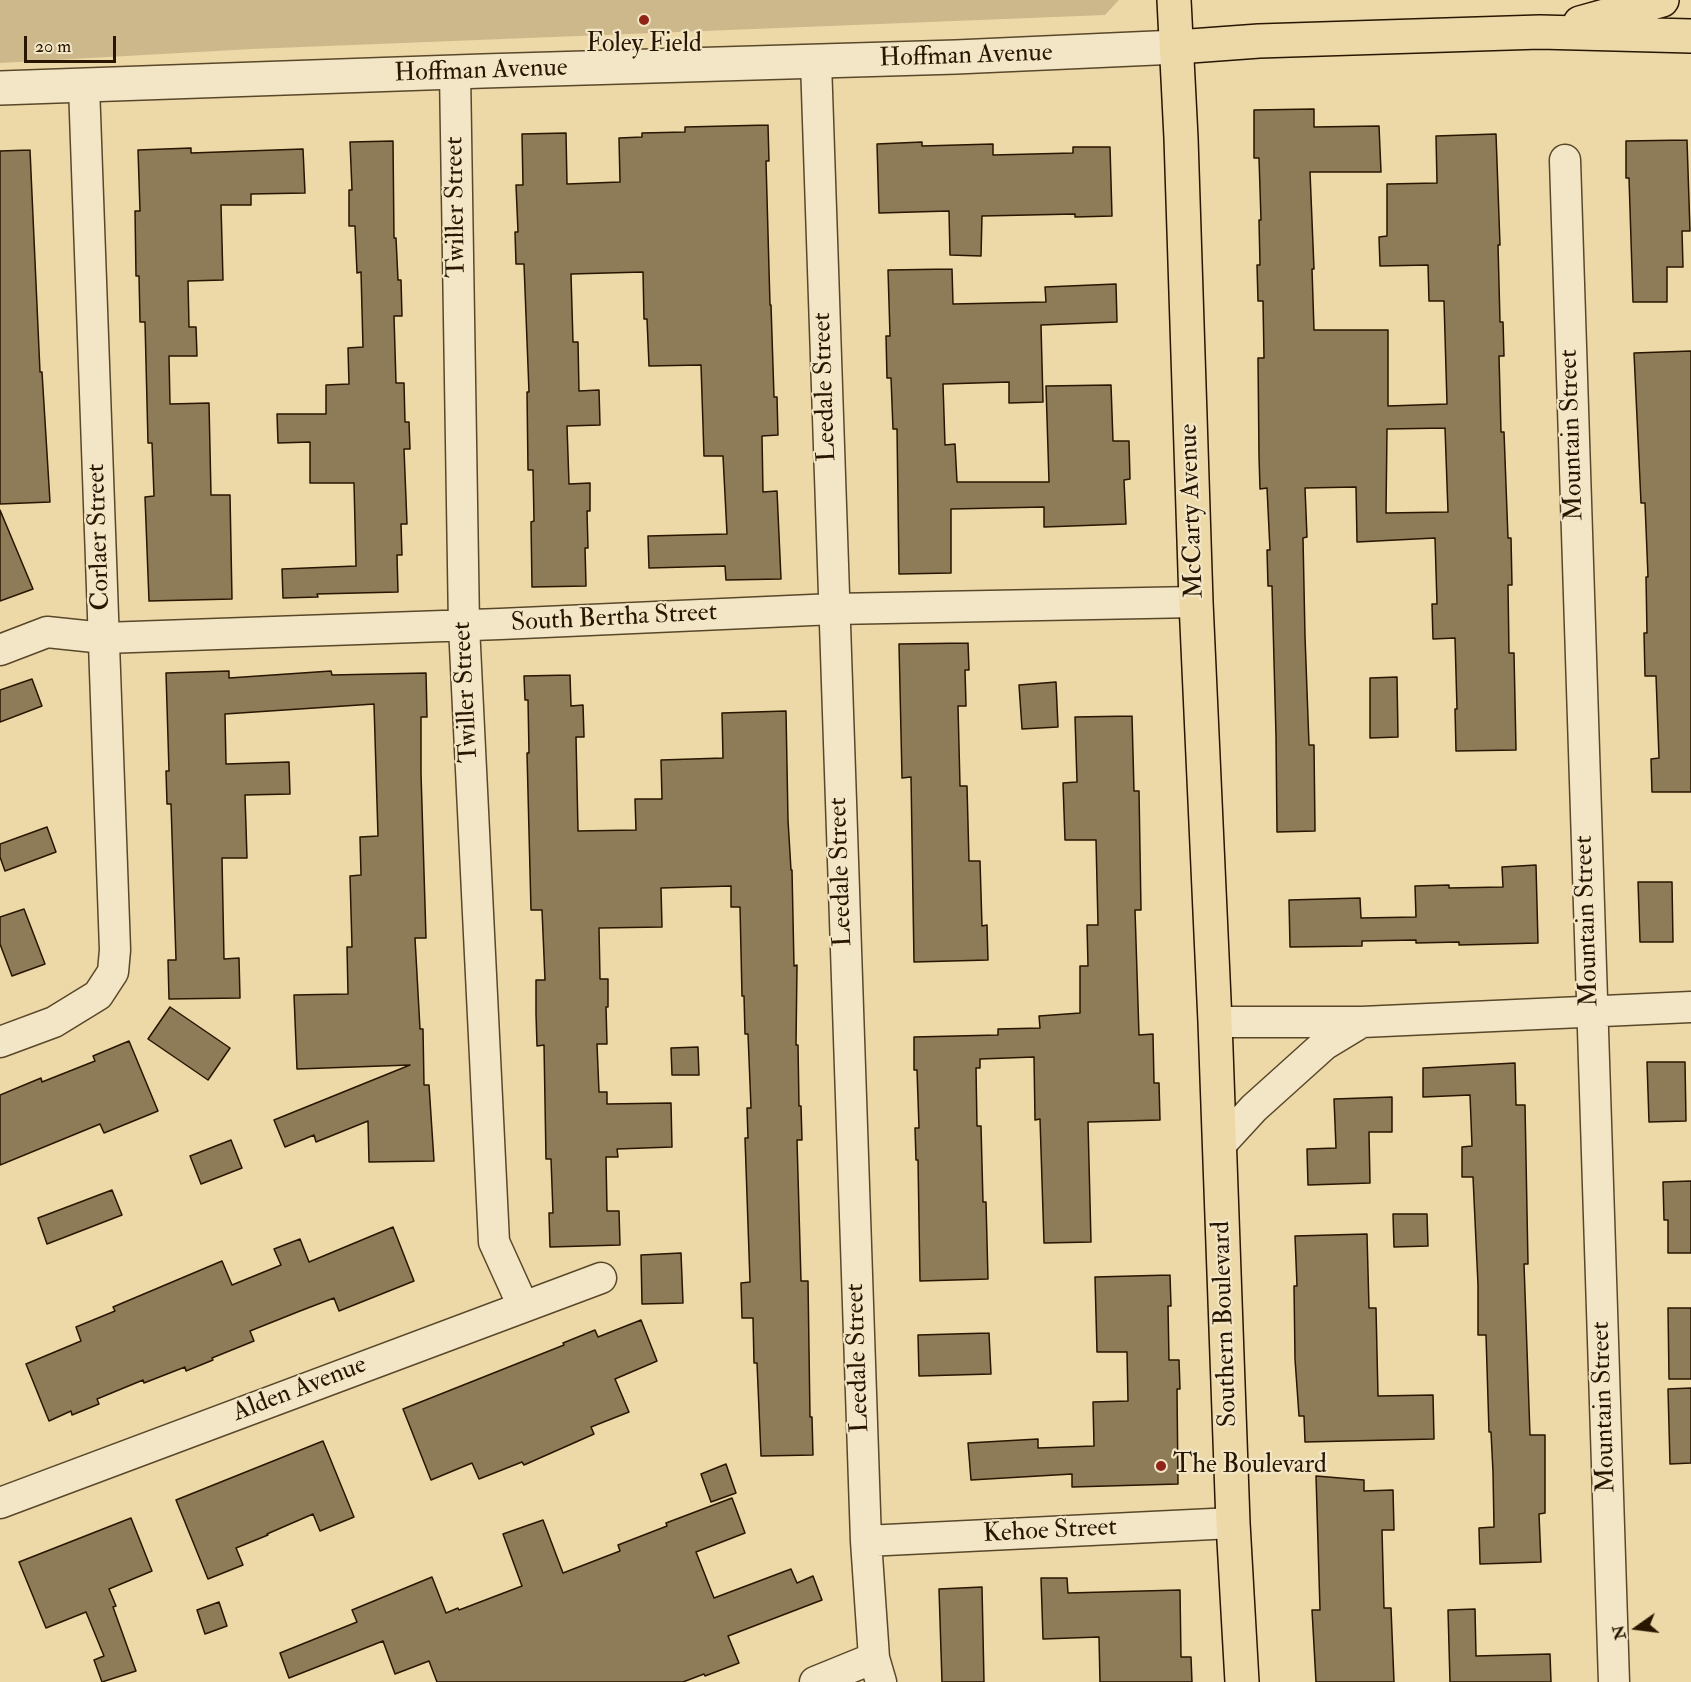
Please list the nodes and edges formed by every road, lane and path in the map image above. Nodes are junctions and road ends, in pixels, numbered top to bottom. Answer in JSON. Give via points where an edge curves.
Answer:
{"nodes":[{"id":1,"x":1174,"y":0,"type":"edge"},
{"id":2,"x":1662,"y":0,"type":"edge"},
{"id":3,"x":1540,"y":32,"type":"junction"},
{"id":4,"x":1691,"y":36,"type":"edge"},
{"id":5,"x":1177,"y":47,"type":"junction"},
{"id":6,"x":816,"y":62,"type":"junction"},
{"id":7,"x":455,"y":72,"type":"junction"},
{"id":8,"x":84,"y":86,"type":"junction"},
{"id":9,"x":0,"y":88,"type":"edge"},
{"id":10,"x":1564,"y":160,"type":"dead end"},
{"id":11,"x":1196,"y":602,"type":"junction"},
{"id":12,"x":834,"y":609,"type":"junction"},
{"id":13,"x":464,"y":626,"type":"junction"},
{"id":14,"x":104,"y":638,"type":"junction"},
{"id":15,"x":0,"y":650,"type":"edge"},
{"id":16,"x":1691,"y":1006,"type":"edge"},
{"id":17,"x":1591,"y":1010,"type":"junction"},
{"id":18,"x":1215,"y":1022,"type":"junction"},
{"id":19,"x":1362,"y":1022,"type":"junction"},
{"id":20,"x":0,"y":1042,"type":"edge"},
{"id":21,"x":1219,"y":1146,"type":"junction"},
{"id":22,"x":601,"y":1278,"type":"dead end"},
{"id":23,"x":523,"y":1306,"type":"junction"},
{"id":24,"x":0,"y":1503,"type":"edge"},
{"id":25,"x":1233,"y":1523,"type":"junction"},
{"id":26,"x":866,"y":1541,"type":"junction"},
{"id":27,"x":878,"y":1670,"type":"edge"},
{"id":28,"x":815,"y":1682,"type":"edge"},
{"id":29,"x":1242,"y":1682,"type":"edge"},
{"id":30,"x":1614,"y":1682,"type":"edge"}],
"edges":[{"from":1,"to":5,"type":"main road","name":"McCarty Avenue"},
{"from":2,"to":3,"type":"main road"},
{"from":3,"to":4,"type":"main road"},
{"from":3,"to":5,"type":"main road"},
{"from":5,"to":6,"type":"street","name":"Hoffman Avenue"},
{"from":5,"to":11,"type":"main road","name":"McCarty Avenue"},
{"from":6,"to":7,"type":"street","name":"Hoffman Avenue"},
{"from":6,"to":12,"type":"street","name":"Leedale Street"},
{"from":7,"to":8,"type":"street","name":"Hoffman Avenue"},
{"from":7,"to":13,"type":"street","name":"Twiller Street"},
{"from":8,"to":9,"type":"street","name":"Hoffman Avenue"},
{"from":8,"to":14,"type":"street","name":"Corlaer Street"},
{"from":10,"to":17,"type":"street","name":"Mountain Street"},
{"from":11,"to":12,"type":"street","name":"South Bertha Street"},
{"from":11,"to":18,"type":"main road","name":"McCarty Avenue"},
{"from":12,"to":13,"type":"street","name":"South Bertha Street"},
{"from":12,"to":26,"type":"street","name":"Leedale Street"},
{"from":13,"to":14,"type":"street","name":"South Bertha Street"},
{"from":13,"to":23,"type":"street","name":"Twiller Street","via":[[494,1242]]},
{"from":14,"to":15,"type":"street","name":"South Bertha Street","via":[[47,632]]},
{"from":14,"to":20,"type":"street","name":"Corlaer Street","via":[[113,972],[98,995],[54,1022]]},
{"from":16,"to":17,"type":"street"},
{"from":17,"to":19,"type":"street"},
{"from":17,"to":30,"type":"street","name":"Mountain Street"},
{"from":18,"to":19,"type":"street"},
{"from":18,"to":21,"type":"main road","name":"Southern Boulevard"},
{"from":19,"to":21,"type":"street","via":[[1324,1046],[1254,1108]]},
{"from":21,"to":25,"type":"main road","name":"Southern Boulevard"},
{"from":22,"to":23,"type":"street","name":"Alden Avenue"},
{"from":23,"to":24,"type":"street","name":"Alden Avenue"},
{"from":25,"to":26,"type":"street","name":"Kehoe Street"},
{"from":25,"to":29,"type":"main road","name":"Southern Boulevard"},
{"from":26,"to":27,"type":"street","name":"Leedale Street"},
{"from":27,"to":28,"type":"street"}]}
